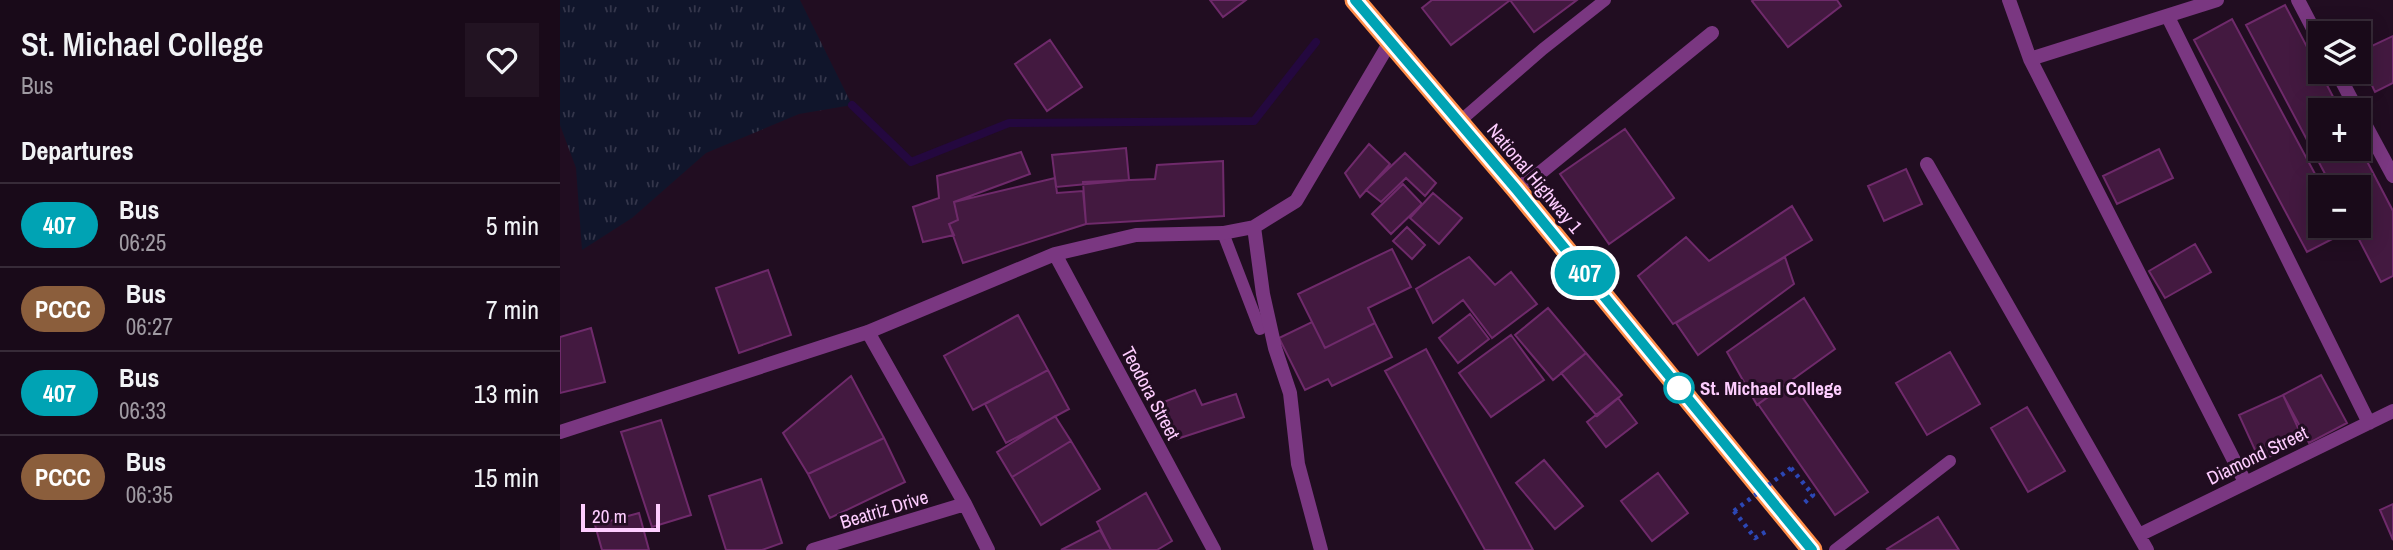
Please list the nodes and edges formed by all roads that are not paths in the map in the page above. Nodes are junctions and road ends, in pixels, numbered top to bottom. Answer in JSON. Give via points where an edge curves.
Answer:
{"nodes":[{"id":1,"x":1355,"y":0,"type":"edge"},
{"id":2,"x":1605,"y":0,"type":"edge"},
{"id":3,"x":2009,"y":0,"type":"edge"},
{"id":4,"x":2217,"y":0,"type":"edge"},
{"id":5,"x":2298,"y":0,"type":"edge"},
{"id":6,"x":2168,"y":17,"type":"junction"},
{"id":7,"x":2309,"y":21,"type":"edge"},
{"id":8,"x":1712,"y":33,"type":"dead end"},
{"id":9,"x":1390,"y":41,"type":"junction"},
{"id":10,"x":2030,"y":59,"type":"junction"},
{"id":11,"x":1459,"y":122,"type":"junction"},
{"id":12,"x":2371,"y":136,"type":"edge"},
{"id":13,"x":1927,"y":164,"type":"dead end"},
{"id":14,"x":2393,"y":176,"type":"edge"},
{"id":15,"x":1516,"y":189,"type":"junction"},
{"id":16,"x":1254,"y":227,"type":"junction"},
{"id":17,"x":1223,"y":233,"type":"junction"},
{"id":18,"x":1055,"y":254,"type":"junction"},
{"id":19,"x":1260,"y":329,"type":"dead end"},
{"id":20,"x":867,"y":332,"type":"junction"},
{"id":21,"x":2393,"y":411,"type":"edge"},
{"id":22,"x":2369,"y":423,"type":"junction"},
{"id":23,"x":560,"y":432,"type":"edge"},
{"id":24,"x":1950,"y":461,"type":"dead end"},
{"id":25,"x":2245,"y":482,"type":"junction"},
{"id":26,"x":965,"y":504,"type":"junction"},
{"id":27,"x":2139,"y":536,"type":"junction"},
{"id":28,"x":813,"y":550,"type":"edge"},
{"id":29,"x":988,"y":550,"type":"edge"},
{"id":30,"x":1214,"y":550,"type":"edge"},
{"id":31,"x":1321,"y":550,"type":"edge"},
{"id":32,"x":1812,"y":550,"type":"edge"},
{"id":33,"x":1835,"y":550,"type":"edge"},
{"id":34,"x":2147,"y":550,"type":"edge"}],
"edges":[{"from":1,"to":9,"type":"highway","name":"National Highway 1"},
{"from":2,"to":11,"type":"lane"},
{"from":3,"to":10,"type":"street"},
{"from":4,"to":6,"type":"street"},
{"from":5,"to":7,"type":"street"},
{"from":6,"to":10,"type":"street"},
{"from":6,"to":22,"type":"street"},
{"from":8,"to":15,"type":"street"},
{"from":9,"to":11,"type":"highway","name":"National Highway 1"},
{"from":9,"to":16,"type":"street","via":[[1296,201]]},
{"from":10,"to":25,"type":"street"},
{"from":11,"to":15,"type":"highway","name":"National Highway 1"},
{"from":12,"to":14,"type":"street"},
{"from":13,"to":27,"type":"street"},
{"from":15,"to":32,"type":"highway","name":"National Highway 1"},
{"from":16,"to":17,"type":"street"},
{"from":16,"to":31,"type":"street","via":[[1263,293],[1290,393],[1298,464]]},
{"from":17,"to":18,"type":"street","via":[[1136,235]]},
{"from":17,"to":19,"type":"lane"},
{"from":18,"to":20,"type":"street"},
{"from":18,"to":30,"type":"street","name":"Teodora Street"},
{"from":20,"to":23,"type":"street"},
{"from":20,"to":26,"type":"street"},
{"from":21,"to":22,"type":"street","name":"Diamond Street"},
{"from":22,"to":25,"type":"street","name":"Diamond Street"},
{"from":24,"to":33,"type":"lane"},
{"from":25,"to":27,"type":"street","name":"Diamond Street"},
{"from":26,"to":28,"type":"street","name":"Beatriz Drive"},
{"from":26,"to":29,"type":"street"},
{"from":27,"to":34,"type":"street"}]}
